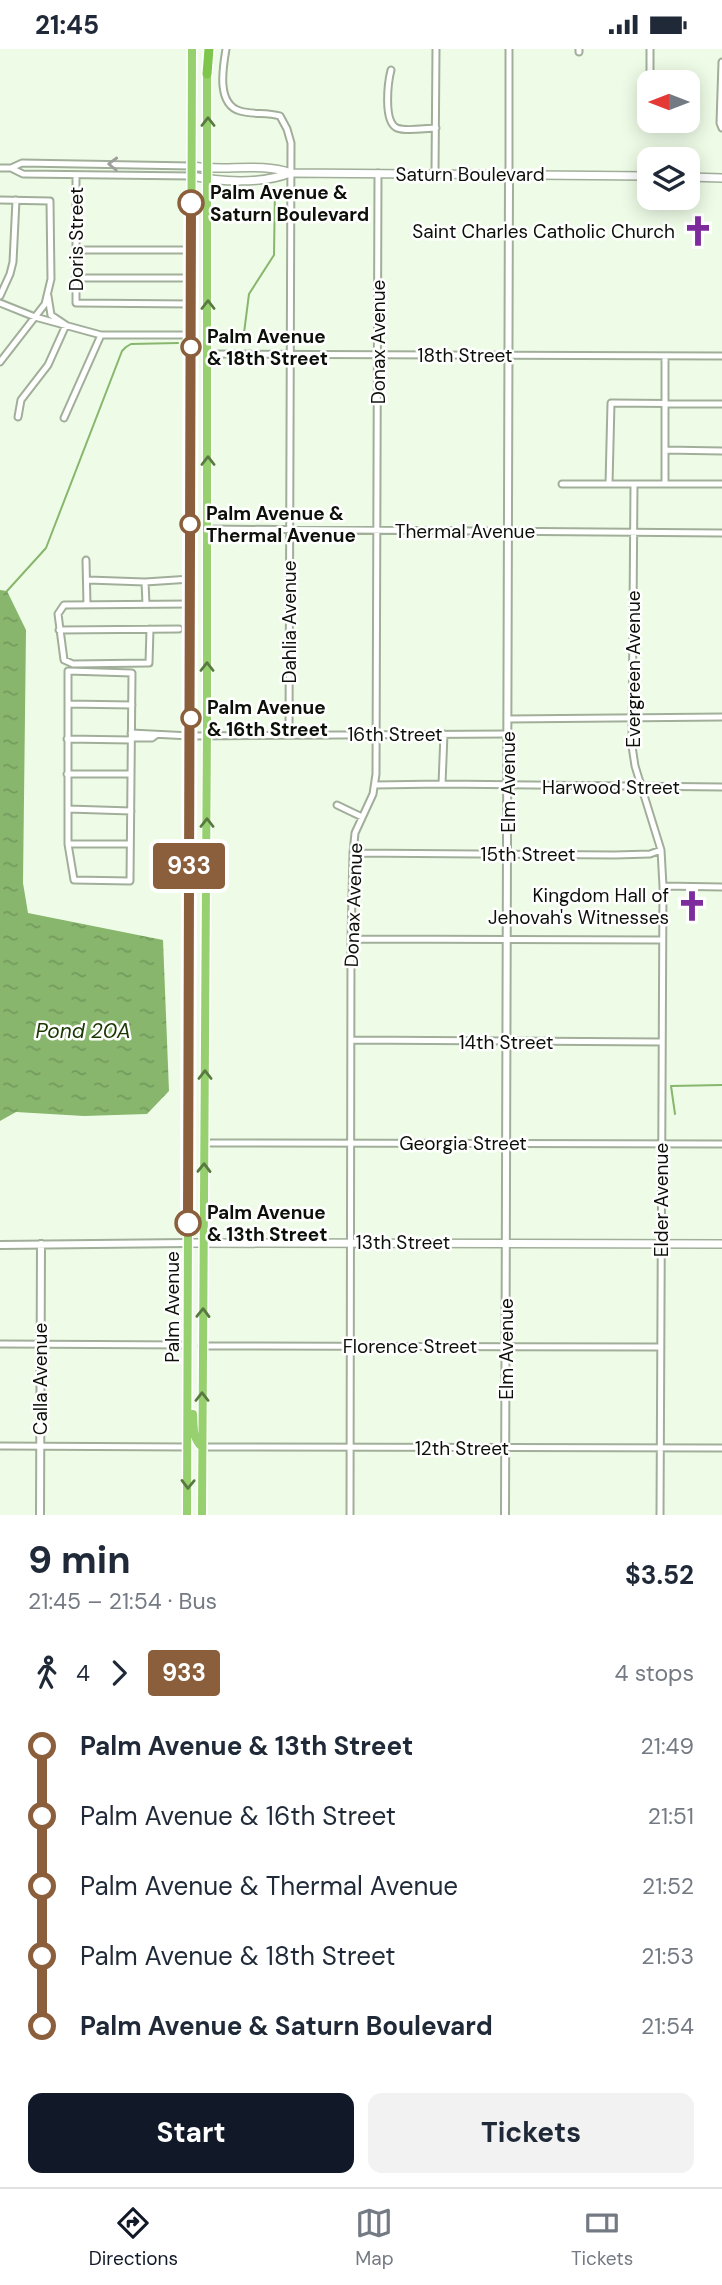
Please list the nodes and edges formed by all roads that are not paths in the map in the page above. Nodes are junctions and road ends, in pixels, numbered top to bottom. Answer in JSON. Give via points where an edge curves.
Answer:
{"nodes":[{"id":1,"x":192,"y":49,"type":"edge"},
{"id":2,"x":209,"y":49,"type":"edge"},
{"id":3,"x":226,"y":49,"type":"edge"},
{"id":4,"x":436,"y":49,"type":"edge"},
{"id":5,"x":509,"y":49,"type":"edge"},
{"id":6,"x":650,"y":49,"type":"edge"},
{"id":7,"x":722,"y":62,"type":"edge"},
{"id":8,"x":391,"y":70,"type":"dead end"},
{"id":9,"x":650,"y":70,"type":"edge"},
{"id":10,"x":207,"y":74,"type":"joint"},
{"id":11,"x":436,"y":128,"type":"junction"},
{"id":12,"x":722,"y":128,"type":"edge"},
{"id":13,"x":192,"y":166,"type":"junction"},
{"id":14,"x":0,"y":168,"type":"edge"},
{"id":15,"x":11,"y":168,"type":"junction"},
{"id":16,"x":208,"y":169,"type":"junction"},
{"id":17,"x":291,"y":173,"type":"junction"},
{"id":18,"x":378,"y":173,"type":"junction"},
{"id":19,"x":435,"y":173,"type":"junction"},
{"id":20,"x":76,"y":174,"type":"junction"},
{"id":21,"x":509,"y":174,"type":"junction"},
{"id":22,"x":192,"y":176,"type":"junction"},
{"id":23,"x":637,"y":176,"type":"edge"},
{"id":24,"x":700,"y":177,"type":"edge"},
{"id":25,"x":722,"y":178,"type":"edge"},
{"id":26,"x":208,"y":180,"type":"junction"},
{"id":27,"x":0,"y":200,"type":"edge"},
{"id":28,"x":16,"y":200,"type":"junction"},
{"id":29,"x":76,"y":250,"type":"junction"},
{"id":30,"x":191,"y":250,"type":"junction"},
{"id":31,"x":76,"y":278,"type":"junction"},
{"id":32,"x":191,"y":278,"type":"junction"},
{"id":33,"x":47,"y":294,"type":"junction"},
{"id":34,"x":0,"y":296,"type":"edge"},
{"id":35,"x":0,"y":303,"type":"edge"},
{"id":36,"x":191,"y":304,"type":"junction"},
{"id":37,"x":35,"y":317,"type":"junction"},
{"id":38,"x":66,"y":325,"type":"junction"},
{"id":39,"x":101,"y":335,"type":"junction"},
{"id":40,"x":191,"y":335,"type":"junction"},
{"id":41,"x":209,"y":354,"type":"junction"},
{"id":42,"x":290,"y":354,"type":"junction"},
{"id":43,"x":377,"y":354,"type":"junction"},
{"id":44,"x":509,"y":355,"type":"junction"},
{"id":45,"x":665,"y":356,"type":"junction"},
{"id":46,"x":722,"y":356,"type":"edge"},
{"id":47,"x":0,"y":362,"type":"edge"},
{"id":48,"x":665,"y":404,"type":"junction"},
{"id":49,"x":722,"y":404,"type":"edge"},
{"id":50,"x":18,"y":417,"type":"dead end"},
{"id":51,"x":64,"y":418,"type":"dead end"},
{"id":52,"x":665,"y":450,"type":"junction"},
{"id":53,"x":722,"y":451,"type":"edge"},
{"id":54,"x":562,"y":484,"type":"dead end"},
{"id":55,"x":609,"y":484,"type":"junction"},
{"id":56,"x":634,"y":484,"type":"junction"},
{"id":57,"x":665,"y":484,"type":"junction"},
{"id":58,"x":722,"y":484,"type":"edge"},
{"id":59,"x":207,"y":529,"type":"junction"},
{"id":60,"x":290,"y":530,"type":"junction"},
{"id":61,"x":377,"y":530,"type":"junction"},
{"id":62,"x":508,"y":531,"type":"junction"},
{"id":63,"x":633,"y":533,"type":"junction"},
{"id":64,"x":722,"y":533,"type":"edge"},
{"id":65,"x":86,"y":560,"type":"dead end"},
{"id":66,"x":191,"y":579,"type":"junction"},
{"id":67,"x":88,"y":580,"type":"junction"},
{"id":68,"x":145,"y":582,"type":"junction"},
{"id":69,"x":146,"y":604,"type":"junction"},
{"id":70,"x":191,"y":604,"type":"junction"},
{"id":71,"x":87,"y":605,"type":"junction"},
{"id":72,"x":150,"y":629,"type":"junction"},
{"id":73,"x":179,"y":629,"type":"dead end"},
{"id":74,"x":59,"y":630,"type":"junction"},
{"id":75,"x":68,"y":704,"type":"junction"},
{"id":76,"x":132,"y":705,"type":"junction"},
{"id":77,"x":722,"y":717,"type":"edge"},
{"id":78,"x":633,"y":718,"type":"junction"},
{"id":79,"x":508,"y":719,"type":"junction"},
{"id":80,"x":377,"y":733,"type":"junction"},
{"id":81,"x":444,"y":734,"type":"junction"},
{"id":82,"x":508,"y":734,"type":"junction"},
{"id":83,"x":207,"y":735,"type":"junction"},
{"id":84,"x":289,"y":735,"type":"junction"},
{"id":85,"x":191,"y":736,"type":"junction"},
{"id":86,"x":131,"y":737,"type":"junction"},
{"id":87,"x":67,"y":739,"type":"junction"},
{"id":88,"x":67,"y":774,"type":"junction"},
{"id":89,"x":131,"y":774,"type":"junction"},
{"id":90,"x":442,"y":784,"type":"junction"},
{"id":91,"x":375,"y":785,"type":"junction"},
{"id":92,"x":508,"y":786,"type":"junction"},
{"id":93,"x":641,"y":787,"type":"junction"},
{"id":94,"x":722,"y":787,"type":"edge"},
{"id":95,"x":337,"y":805,"type":"dead end"},
{"id":96,"x":68,"y":809,"type":"junction"},
{"id":97,"x":131,"y":810,"type":"junction"},
{"id":98,"x":362,"y":817,"type":"junction"},
{"id":99,"x":68,"y":844,"type":"junction"},
{"id":100,"x":130,"y":844,"type":"junction"},
{"id":101,"x":661,"y":850,"type":"junction"},
{"id":102,"x":353,"y":853,"type":"junction"},
{"id":103,"x":508,"y":855,"type":"junction"},
{"id":104,"x":663,"y":886,"type":"junction"},
{"id":105,"x":722,"y":887,"type":"edge"},
{"id":106,"x":351,"y":939,"type":"junction"},
{"id":107,"x":507,"y":940,"type":"junction"},
{"id":108,"x":663,"y":940,"type":"junction"},
{"id":109,"x":351,"y":1040,"type":"junction"},
{"id":110,"x":506,"y":1042,"type":"junction"},
{"id":111,"x":662,"y":1042,"type":"junction"},
{"id":112,"x":351,"y":1142,"type":"junction"},
{"id":113,"x":204,"y":1143,"type":"junction"},
{"id":114,"x":506,"y":1143,"type":"junction"},
{"id":115,"x":662,"y":1144,"type":"junction"},
{"id":116,"x":722,"y":1144,"type":"edge"},
{"id":117,"x":351,"y":1242,"type":"junction"},
{"id":118,"x":188,"y":1243,"type":"junction"},
{"id":119,"x":204,"y":1243,"type":"junction"},
{"id":120,"x":506,"y":1243,"type":"junction"},
{"id":121,"x":41,"y":1244,"type":"junction"},
{"id":122,"x":661,"y":1244,"type":"junction"},
{"id":123,"x":722,"y":1244,"type":"edge"},
{"id":124,"x":0,"y":1245,"type":"edge"},
{"id":125,"x":0,"y":1344,"type":"edge"},
{"id":126,"x":40,"y":1345,"type":"junction"},
{"id":127,"x":188,"y":1345,"type":"junction"},
{"id":128,"x":202,"y":1346,"type":"junction"},
{"id":129,"x":351,"y":1346,"type":"junction"},
{"id":130,"x":506,"y":1346,"type":"junction"},
{"id":131,"x":661,"y":1347,"type":"junction"},
{"id":132,"x":188,"y":1395,"type":"junction"},
{"id":133,"x":0,"y":1446,"type":"edge"},
{"id":134,"x":40,"y":1446,"type":"junction"},
{"id":135,"x":188,"y":1447,"type":"junction"},
{"id":136,"x":202,"y":1447,"type":"junction"},
{"id":137,"x":351,"y":1448,"type":"junction"},
{"id":138,"x":505,"y":1448,"type":"junction"},
{"id":139,"x":660,"y":1448,"type":"junction"},
{"id":140,"x":722,"y":1448,"type":"edge"},
{"id":141,"x":40,"y":1515,"type":"edge"},
{"id":142,"x":187,"y":1515,"type":"edge"},
{"id":143,"x":202,"y":1515,"type":"edge"},
{"id":144,"x":350,"y":1515,"type":"edge"},
{"id":145,"x":505,"y":1515,"type":"edge"},
{"id":146,"x":660,"y":1515,"type":"edge"}],
"edges":[{"from":1,"to":13,"type":"highway","name":"Palm Avenue"},
{"from":2,"to":10,"type":"highway"},
{"from":3,"to":17,"type":"street","name":"Dahlia Avenue","via":[[223,87],[227,101],[239,111],[280,116],[291,143]]},
{"from":4,"to":11,"type":"street"},
{"from":5,"to":21,"type":"street","name":"Elm Avenue"},
{"from":6,"to":9,"type":"street"},
{"from":7,"to":12,"type":"street"},
{"from":8,"to":11,"type":"street","via":[[388,106],[393,126]]},
{"from":16,"to":10,"type":"highway","name":"Palm Avenue","one_way":true},
{"from":11,"to":19,"type":"street"},
{"from":13,"to":15,"type":"street","name":"Saturn Boulevard","one_way":true,"via":[[22,163]]},
{"from":13,"to":16,"type":"main road","name":"Saturn Boulevard"},
{"from":13,"to":22,"type":"highway","name":"Palm Avenue"},
{"from":14,"to":15,"type":"street","name":"Saturn Boulevard"},
{"from":15,"to":20,"type":"street","name":"Saturn Boulevard","via":[[23,174]]},
{"from":16,"to":17,"type":"main road","name":"Saturn Boulevard","via":[[276,168]]},
{"from":16,"to":26,"type":"highway","name":"Palm Avenue"},
{"from":17,"to":18,"type":"main road","name":"Saturn Boulevard"},
{"from":17,"to":26,"type":"main road","name":"Saturn Boulevard","via":[[277,179]]},
{"from":17,"to":42,"type":"street","name":"Dahlia Avenue"},
{"from":18,"to":19,"type":"main road","name":"Saturn Boulevard"},
{"from":18,"to":43,"type":"street","name":"Donax Avenue"},
{"from":19,"to":21,"type":"main road","name":"Saturn Boulevard"},
{"from":20,"to":22,"type":"street","name":"Saturn Boulevard"},
{"from":20,"to":29,"type":"street","name":"Doris Street"},
{"from":21,"to":23,"type":"main road","name":"Saturn Boulevard"},
{"from":21,"to":44,"type":"street","name":"Elm Avenue"},
{"from":22,"to":26,"type":"main road","name":"Saturn Boulevard"},
{"from":22,"to":30,"type":"highway","name":"Palm Avenue"},
{"from":24,"to":25,"type":"main road"},
{"from":41,"to":26,"type":"highway","name":"Palm Avenue","one_way":true},
{"from":27,"to":28,"type":"street"},
{"from":28,"to":33,"type":"street","via":[[50,201],[51,279]]},
{"from":28,"to":34,"type":"street","via":[[13,262]]},
{"from":29,"to":30,"type":"street"},
{"from":29,"to":31,"type":"street","name":"Doris Street"},
{"from":30,"to":32,"type":"highway","name":"Palm Avenue"},
{"from":31,"to":32,"type":"street"},
{"from":31,"to":36,"type":"street","name":"Doris Street","via":[[76,303]]},
{"from":32,"to":36,"type":"highway","name":"Palm Avenue"},
{"from":33,"to":37,"type":"street"},
{"from":33,"to":38,"type":"street","via":[[51,315]]},
{"from":35,"to":37,"type":"street"},
{"from":36,"to":40,"type":"highway","name":"Palm Avenue"},
{"from":37,"to":38,"type":"street"},
{"from":37,"to":47,"type":"street"},
{"from":38,"to":39,"type":"street"},
{"from":38,"to":50,"type":"street","via":[[48,365],[21,400]]},
{"from":39,"to":40,"type":"street"},
{"from":39,"to":51,"type":"street"},
{"from":40,"to":66,"type":"highway","name":"Palm Avenue"},
{"from":41,"to":42,"type":"street","name":"18th Street"},
{"from":59,"to":41,"type":"highway","name":"Palm Avenue","one_way":true},
{"from":42,"to":43,"type":"street","name":"18th Street"},
{"from":42,"to":60,"type":"street","name":"Dahlia Avenue"},
{"from":43,"to":44,"type":"street","name":"18th Street"},
{"from":43,"to":61,"type":"street","name":"Donax Avenue"},
{"from":44,"to":45,"type":"street","name":"18th Street"},
{"from":44,"to":62,"type":"street","name":"Elm Avenue"},
{"from":45,"to":46,"type":"street","name":"18th Street"},
{"from":45,"to":48,"type":"street"},
{"from":48,"to":49,"type":"street"},
{"from":48,"to":52,"type":"street"},
{"from":48,"to":55,"type":"street","via":[[611,403]]},
{"from":52,"to":53,"type":"street"},
{"from":52,"to":57,"type":"street"},
{"from":54,"to":55,"type":"street"},
{"from":55,"to":56,"type":"street"},
{"from":56,"to":57,"type":"street"},
{"from":56,"to":63,"type":"street","name":"Evergreen Avenue"},
{"from":57,"to":58,"type":"street"},
{"from":59,"to":60,"type":"street","name":"Thermal Avenue"},
{"from":83,"to":59,"type":"highway","name":"Palm Avenue","one_way":true},
{"from":60,"to":61,"type":"street","name":"Thermal Avenue"},
{"from":60,"to":84,"type":"street","name":"Dahlia Avenue"},
{"from":61,"to":62,"type":"street","name":"Thermal Avenue"},
{"from":61,"to":80,"type":"street","name":"Donax Avenue"},
{"from":62,"to":63,"type":"street","name":"Thermal Avenue"},
{"from":62,"to":79,"type":"street","name":"Elm Avenue"},
{"from":63,"to":64,"type":"street","name":"Thermal Avenue"},
{"from":63,"to":78,"type":"street","name":"Evergreen Avenue"},
{"from":65,"to":67,"type":"street"},
{"from":66,"to":68,"type":"street"},
{"from":66,"to":70,"type":"highway","name":"Palm Avenue"},
{"from":67,"to":68,"type":"street"},
{"from":67,"to":71,"type":"street"},
{"from":68,"to":69,"type":"street"},
{"from":69,"to":70,"type":"street"},
{"from":69,"to":71,"type":"street"},
{"from":70,"to":85,"type":"highway","name":"Palm Avenue"},
{"from":71,"to":74,"type":"street","via":[[64,605],[58,614]]},
{"from":72,"to":73,"type":"street"},
{"from":72,"to":74,"type":"street"},
{"from":72,"to":74,"type":"street","via":[[149,663],[98,664],[64,660]]},
{"from":75,"to":76,"type":"street"},
{"from":75,"to":76,"type":"street","via":[[68,671],[132,673]]},
{"from":75,"to":87,"type":"street"},
{"from":76,"to":86,"type":"street"},
{"from":77,"to":78,"type":"street"},
{"from":78,"to":79,"type":"street"},
{"from":78,"to":93,"type":"street","name":"Evergreen Avenue"},
{"from":79,"to":82,"type":"street","name":"Elm Avenue"},
{"from":80,"to":81,"type":"street","name":"16th Street"},
{"from":80,"to":84,"type":"street","name":"16th Street"},
{"from":80,"to":91,"type":"street","name":"Donax Avenue"},
{"from":81,"to":82,"type":"street","name":"16th Street"},
{"from":81,"to":90,"type":"street"},
{"from":82,"to":92,"type":"street","name":"Elm Avenue"},
{"from":83,"to":84,"type":"street","name":"16th Street"},
{"from":83,"to":85,"type":"street","name":"16th Street"},
{"from":113,"to":83,"type":"highway","name":"Palm Avenue","one_way":true},
{"from":85,"to":86,"type":"street","name":"16th Street"},
{"from":85,"to":118,"type":"highway","name":"Palm Avenue"},
{"from":86,"to":87,"type":"street","name":"16th Street"},
{"from":86,"to":89,"type":"street"},
{"from":87,"to":88,"type":"street"},
{"from":88,"to":89,"type":"street"},
{"from":88,"to":96,"type":"street"},
{"from":89,"to":97,"type":"street"},
{"from":90,"to":91,"type":"street","name":"Harwood Street"},
{"from":90,"to":92,"type":"street","name":"Harwood Street"},
{"from":91,"to":98,"type":"street","name":"Donax Avenue"},
{"from":92,"to":93,"type":"street","name":"Harwood Street"},
{"from":92,"to":103,"type":"street","name":"Elm Avenue"},
{"from":93,"to":94,"type":"street","name":"Harwood Street"},
{"from":93,"to":101,"type":"street","name":"Evergreen Avenue"},
{"from":95,"to":98,"type":"street"},
{"from":96,"to":97,"type":"street"},
{"from":96,"to":99,"type":"street"},
{"from":97,"to":100,"type":"street"},
{"from":98,"to":102,"type":"street","name":"Donax Avenue"},
{"from":99,"to":100,"type":"street"},
{"from":99,"to":100,"type":"street","via":[[74,880],[130,881]]},
{"from":101,"to":103,"type":"street","name":"15th Street","via":[[650,854]]},
{"from":101,"to":104,"type":"street","name":"Evergreen Avenue"},
{"from":102,"to":103,"type":"street","name":"15th Street"},
{"from":102,"to":106,"type":"street","name":"Donax Avenue"},
{"from":103,"to":107,"type":"street","name":"Elm Avenue"},
{"from":104,"to":105,"type":"street"},
{"from":104,"to":108,"type":"street","name":"Elder Avenue"},
{"from":106,"to":107,"type":"street"},
{"from":106,"to":109,"type":"street","name":"Donax Avenue"},
{"from":107,"to":108,"type":"street"},
{"from":107,"to":110,"type":"street","name":"Elm Avenue"},
{"from":108,"to":111,"type":"street","name":"Elder Avenue"},
{"from":109,"to":110,"type":"street","name":"14th Street"},
{"from":109,"to":112,"type":"street","name":"Donax Avenue"},
{"from":110,"to":111,"type":"street","name":"14th Street"},
{"from":110,"to":114,"type":"street","name":"Elm Avenue"},
{"from":111,"to":115,"type":"street","name":"Elder Avenue"},
{"from":112,"to":113,"type":"street","name":"Georgia Street"},
{"from":112,"to":114,"type":"street","name":"Georgia Street"},
{"from":112,"to":117,"type":"street","name":"Donax Avenue"},
{"from":119,"to":113,"type":"highway","name":"Palm Avenue","one_way":true},
{"from":114,"to":115,"type":"street","name":"Georgia Street"},
{"from":114,"to":120,"type":"street","name":"Elm Avenue"},
{"from":115,"to":116,"type":"street","name":"Georgia Street"},
{"from":115,"to":122,"type":"street","name":"Elder Avenue"},
{"from":117,"to":119,"type":"main road","name":"13th Street"},
{"from":117,"to":120,"type":"main road","name":"13th Street"},
{"from":117,"to":129,"type":"street","name":"Donax Avenue"},
{"from":118,"to":119,"type":"main road","name":"13th Street"},
{"from":118,"to":121,"type":"street","name":"13th Street"},
{"from":118,"to":127,"type":"highway","name":"Palm Avenue"},
{"from":128,"to":119,"type":"highway","name":"Palm Avenue","one_way":true},
{"from":120,"to":122,"type":"main road","name":"13th Street"},
{"from":120,"to":130,"type":"street","name":"Elm Avenue"},
{"from":121,"to":124,"type":"street","name":"13th Street"},
{"from":121,"to":126,"type":"street","name":"Calla Avenue"},
{"from":122,"to":123,"type":"main road","name":"13th Street"},
{"from":122,"to":131,"type":"street","name":"Elder Avenue"},
{"from":125,"to":126,"type":"street"},
{"from":126,"to":127,"type":"street"},
{"from":126,"to":134,"type":"street","name":"Calla Avenue"},
{"from":127,"to":132,"type":"highway","name":"Palm Avenue"},
{"from":128,"to":129,"type":"street","name":"Florence Street"},
{"from":136,"to":128,"type":"highway","name":"Palm Avenue","one_way":true},
{"from":129,"to":130,"type":"street","name":"Florence Street"},
{"from":129,"to":137,"type":"street","name":"Donax Avenue"},
{"from":130,"to":131,"type":"street","name":"Florence Street"},
{"from":130,"to":138,"type":"street","name":"Elm Avenue"},
{"from":131,"to":139,"type":"street","name":"Elder Avenue"},
{"from":132,"to":135,"type":"highway","name":"Palm Avenue"},
{"from":132,"to":136,"type":"highway","via":[[194,1434]]},
{"from":133,"to":134,"type":"street"},
{"from":134,"to":135,"type":"street"},
{"from":134,"to":141,"type":"street","name":"Calla Avenue"},
{"from":135,"to":142,"type":"highway","name":"Palm Avenue","one_way":true},
{"from":136,"to":137,"type":"street","name":"12th Street"},
{"from":136,"to":143,"type":"highway","name":"Palm Avenue"},
{"from":137,"to":138,"type":"street","name":"12th Street"},
{"from":137,"to":144,"type":"street","name":"Donax Avenue"},
{"from":138,"to":139,"type":"street","name":"12th Street"},
{"from":138,"to":145,"type":"street","name":"Elm Avenue"},
{"from":139,"to":140,"type":"street","name":"12th Street"},
{"from":139,"to":146,"type":"street","name":"Elder Avenue"}]}
